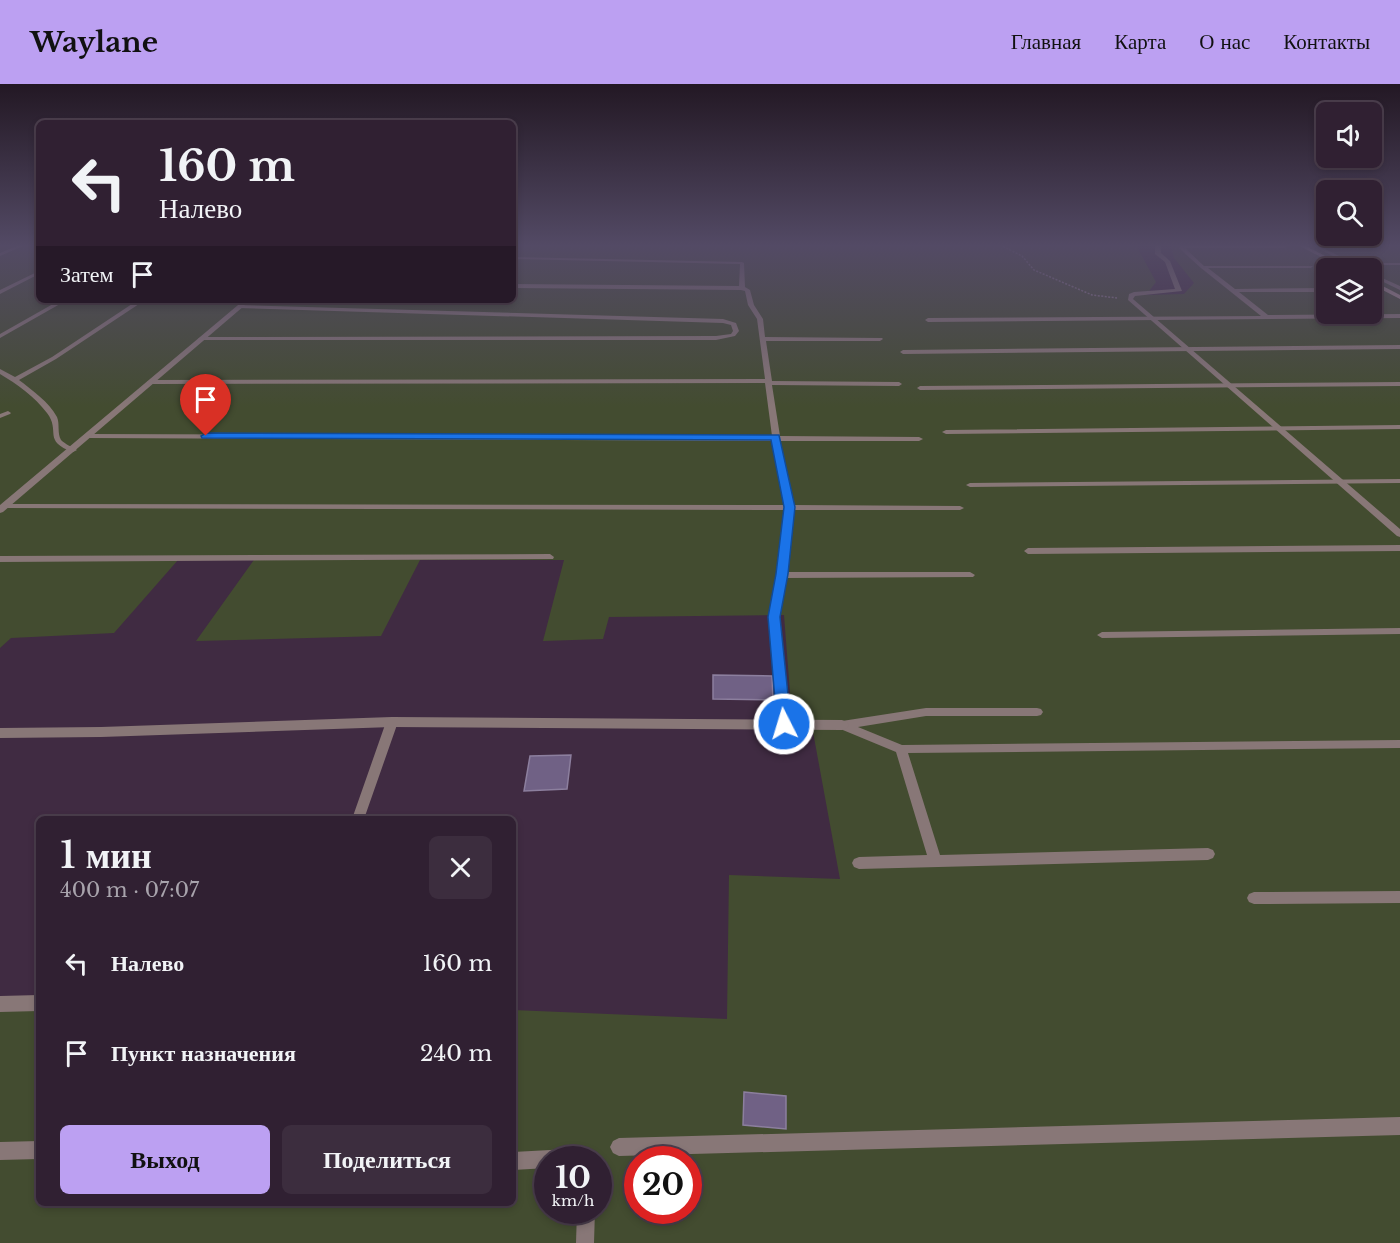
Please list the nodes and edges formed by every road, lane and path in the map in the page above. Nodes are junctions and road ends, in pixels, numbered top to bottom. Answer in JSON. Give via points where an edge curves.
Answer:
{"nodes":[{"id":1,"x":749,"y":299,"type":"edge"},
{"id":2,"x":1130,"y":299,"type":"edge"},
{"id":3,"x":1243,"y":299,"type":"edge"},
{"id":4,"x":59,"y":303,"type":"edge"},
{"id":5,"x":137,"y":303,"type":"edge"},
{"id":6,"x":245,"y":303,"type":"edge"},
{"id":7,"x":239,"y":308,"type":"junction"},
{"id":8,"x":1400,"y":316,"type":"edge"},
{"id":9,"x":1152,"y":318,"type":"junction"},
{"id":10,"x":1268,"y":318,"type":"junction"},
{"id":11,"x":928,"y":320,"type":"dead end"},
{"id":12,"x":0,"y":336,"type":"edge"},
{"id":13,"x":201,"y":339,"type":"junction"},
{"id":14,"x":762,"y":339,"type":"junction"},
{"id":15,"x":880,"y":339,"type":"dead end"},
{"id":16,"x":1400,"y":347,"type":"edge"},
{"id":17,"x":1187,"y":349,"type":"junction"},
{"id":18,"x":903,"y":352,"type":"dead end"},
{"id":19,"x":0,"y":371,"type":"edge"},
{"id":20,"x":15,"y":380,"type":"junction"},
{"id":21,"x":150,"y":382,"type":"junction"},
{"id":22,"x":767,"y":382,"type":"junction"},
{"id":23,"x":899,"y":384,"type":"dead end"},
{"id":24,"x":1400,"y":384,"type":"edge"},
{"id":25,"x":1229,"y":386,"type":"junction"},
{"id":26,"x":920,"y":388,"type":"dead end"},
{"id":27,"x":1400,"y":428,"type":"edge"},
{"id":28,"x":1279,"y":429,"type":"junction"},
{"id":29,"x":946,"y":432,"type":"dead end"},
{"id":30,"x":87,"y":436,"type":"junction"},
{"id":31,"x":776,"y":437,"type":"junction"},
{"id":32,"x":920,"y":439,"type":"dead end"},
{"id":33,"x":73,"y":450,"type":"junction"},
{"id":34,"x":1400,"y":481,"type":"edge"},
{"id":35,"x":1340,"y":482,"type":"junction"},
{"id":36,"x":970,"y":486,"type":"dead end"},
{"id":37,"x":789,"y":507,"type":"junction"},
{"id":38,"x":2,"y":508,"type":"edge"},
{"id":39,"x":960,"y":508,"type":"dead end"},
{"id":40,"x":1400,"y":534,"type":"edge"},
{"id":41,"x":1400,"y":548,"type":"edge"},
{"id":42,"x":1028,"y":551,"type":"dead end"},
{"id":43,"x":550,"y":557,"type":"dead end"},
{"id":44,"x":0,"y":559,"type":"edge"},
{"id":45,"x":782,"y":574,"type":"junction"},
{"id":46,"x":970,"y":576,"type":"dead end"},
{"id":47,"x":1400,"y":631,"type":"edge"},
{"id":48,"x":1102,"y":634,"type":"dead end"},
{"id":49,"x":1037,"y":712,"type":"dead end"},
{"id":50,"x":392,"y":722,"type":"junction"},
{"id":51,"x":784,"y":724,"type":"junction"},
{"id":52,"x":842,"y":726,"type":"junction"},
{"id":53,"x":0,"y":733,"type":"edge"},
{"id":54,"x":1400,"y":744,"type":"edge"},
{"id":55,"x":901,"y":750,"type":"junction"},
{"id":56,"x":359,"y":816,"type":"edge"},
{"id":57,"x":1208,"y":854,"type":"dead end"},
{"id":58,"x":935,"y":861,"type":"junction"},
{"id":59,"x":859,"y":863,"type":"dead end"},
{"id":60,"x":1400,"y":897,"type":"edge"},
{"id":61,"x":1254,"y":898,"type":"dead end"},
{"id":62,"x":0,"y":1004,"type":"edge"},
{"id":63,"x":36,"y":1004,"type":"edge"},
{"id":64,"x":1400,"y":1126,"type":"edge"},
{"id":65,"x":619,"y":1147,"type":"dead end"},
{"id":66,"x":36,"y":1150,"type":"edge"},
{"id":67,"x":0,"y":1151,"type":"edge"},
{"id":68,"x":534,"y":1160,"type":"edge"},
{"id":69,"x":516,"y":1161,"type":"edge"},
{"id":70,"x":586,"y":1224,"type":"edge"},
{"id":71,"x":585,"y":1243,"type":"edge"}],
"edges":[{"from":1,"to":14,"type":"lane","via":[[760,319]]},
{"from":2,"to":9,"type":"street"},
{"from":3,"to":10,"type":"lane"},
{"from":4,"to":12,"type":"lane"},
{"from":5,"to":20,"type":"lane"},
{"from":6,"to":7,"type":"street"},
{"from":7,"to":13,"type":"street"},
{"from":7,"to":13,"type":"lane","via":[[723,321],[734,324],[736,331],[716,338]]},
{"from":8,"to":10,"type":"lane"},
{"from":9,"to":10,"type":"lane"},
{"from":9,"to":11,"type":"lane"},
{"from":9,"to":17,"type":"street"},
{"from":13,"to":21,"type":"street"},
{"from":14,"to":15,"type":"lane"},
{"from":14,"to":22,"type":"lane"},
{"from":16,"to":17,"type":"lane"},
{"from":17,"to":18,"type":"lane"},
{"from":17,"to":25,"type":"street"},
{"from":19,"to":20,"type":"lane"},
{"from":20,"to":33,"type":"lane","via":[[53,415],[59,444]]},
{"from":21,"to":22,"type":"lane"},
{"from":21,"to":30,"type":"street"},
{"from":22,"to":23,"type":"lane"},
{"from":22,"to":31,"type":"lane"},
{"from":24,"to":25,"type":"lane"},
{"from":25,"to":26,"type":"lane"},
{"from":25,"to":28,"type":"street"},
{"from":27,"to":28,"type":"lane"},
{"from":28,"to":29,"type":"lane"},
{"from":28,"to":35,"type":"street"},
{"from":30,"to":31,"type":"lane"},
{"from":30,"to":33,"type":"street"},
{"from":31,"to":32,"type":"lane"},
{"from":31,"to":37,"type":"lane"},
{"from":33,"to":38,"type":"street"},
{"from":34,"to":35,"type":"lane"},
{"from":35,"to":36,"type":"lane"},
{"from":35,"to":40,"type":"street"},
{"from":37,"to":38,"type":"lane"},
{"from":37,"to":39,"type":"lane"},
{"from":37,"to":45,"type":"lane"},
{"from":41,"to":42,"type":"lane"},
{"from":43,"to":44,"type":"lane"},
{"from":45,"to":46,"type":"lane"},
{"from":45,"to":51,"type":"lane","via":[[774,617]]},
{"from":47,"to":48,"type":"lane"},
{"from":49,"to":52,"type":"lane","via":[[926,712]]},
{"from":50,"to":51,"type":"street"},
{"from":50,"to":53,"type":"street"},
{"from":50,"to":56,"type":"lane"},
{"from":51,"to":52,"type":"street"},
{"from":52,"to":55,"type":"lane"},
{"from":54,"to":55,"type":"lane"},
{"from":55,"to":58,"type":"lane"},
{"from":57,"to":58,"type":"lane"},
{"from":58,"to":59,"type":"lane"},
{"from":60,"to":61,"type":"lane"},
{"from":62,"to":63,"type":"lane"},
{"from":64,"to":65,"type":"lane"},
{"from":66,"to":67,"type":"lane"},
{"from":68,"to":69,"type":"lane"},
{"from":70,"to":71,"type":"lane"}]}
